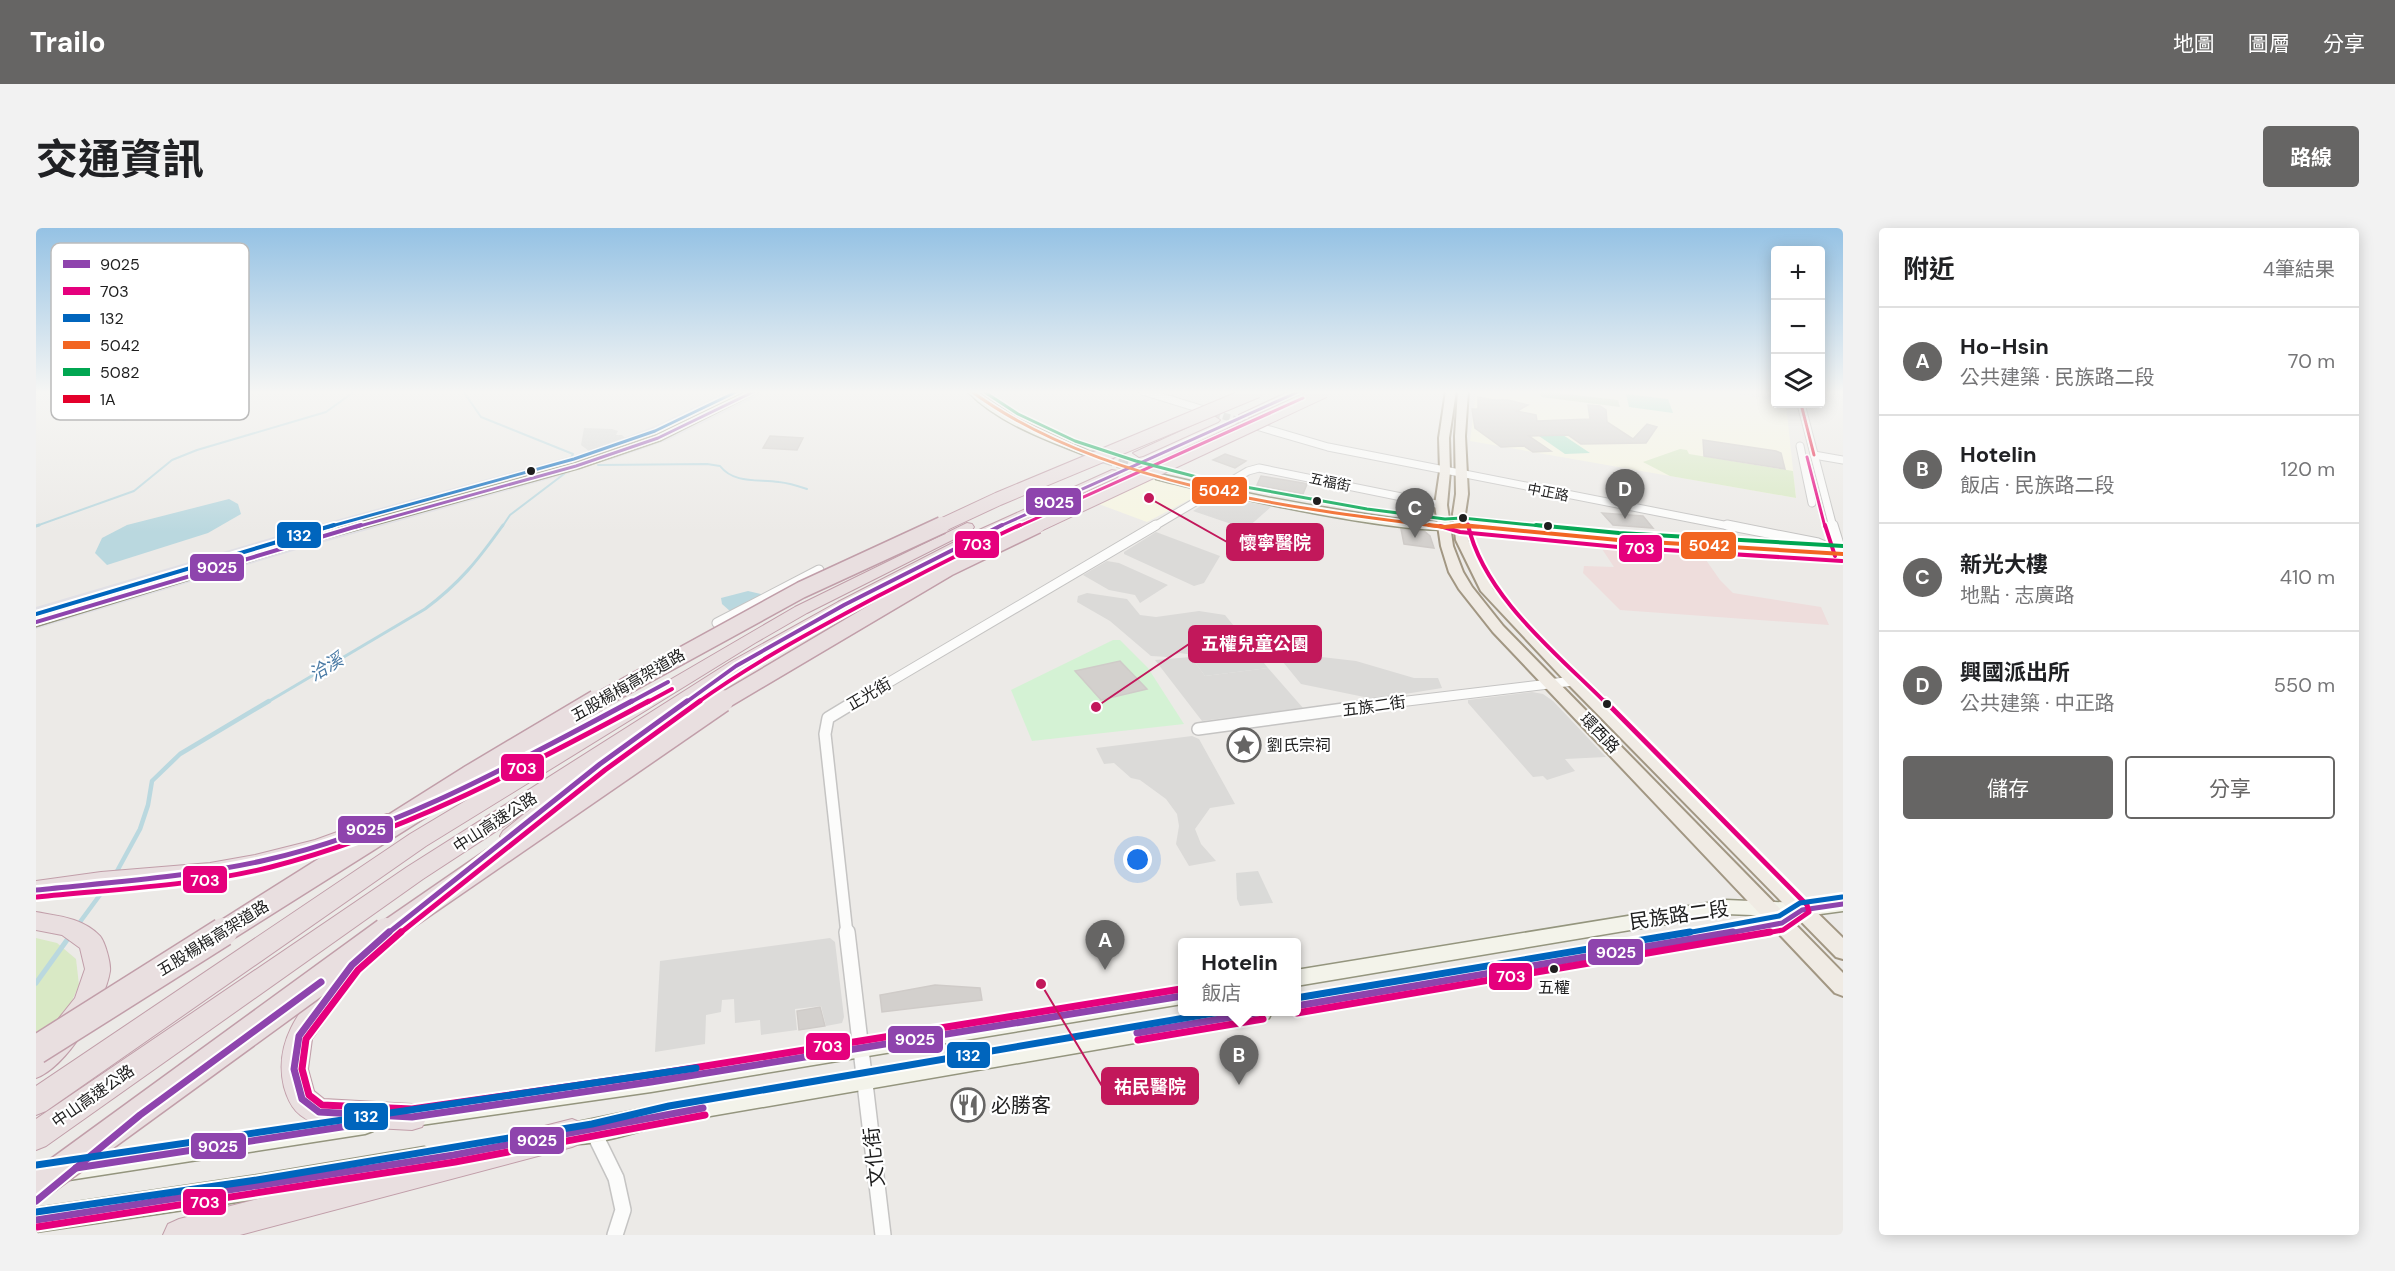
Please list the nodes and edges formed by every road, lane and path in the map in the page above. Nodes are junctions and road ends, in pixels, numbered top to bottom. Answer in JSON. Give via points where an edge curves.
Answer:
{"nodes":[{"id":1,"x":644,"y":438,"type":"edge"},
{"id":2,"x":658,"y":438,"type":"edge"},
{"id":3,"x":1050,"y":438,"type":"edge"},
{"id":4,"x":1069,"y":438,"type":"edge"},
{"id":5,"x":1144,"y":438,"type":"edge"},
{"id":6,"x":1173,"y":438,"type":"edge"},
{"id":7,"x":1190,"y":438,"type":"edge"},
{"id":8,"x":1221,"y":438,"type":"edge"},
{"id":9,"x":1297,"y":438,"type":"edge"},
{"id":10,"x":1444,"y":438,"type":"edge"},
{"id":11,"x":1460,"y":438,"type":"edge"},
{"id":12,"x":1810,"y":438,"type":"edge"},
{"id":13,"x":1800,"y":446,"type":"dead end"},
{"id":14,"x":1100,"y":451,"type":"tunnel mouth"},
{"id":15,"x":1089,"y":454,"type":"tunnel mouth"},
{"id":16,"x":1814,"y":455,"type":"junction"},
{"id":17,"x":1843,"y":460,"type":"edge"},
{"id":18,"x":574,"y":464,"type":"junction"},
{"id":19,"x":1107,"y":471,"type":"junction"},
{"id":20,"x":1445,"y":471,"type":"junction"},
{"id":21,"x":1161,"y":474,"type":"tunnel mouth"},
{"id":22,"x":1462,"y":475,"type":"junction"},
{"id":23,"x":1219,"y":488,"type":"junction"},
{"id":24,"x":1812,"y":503,"type":"dead end"},
{"id":25,"x":1441,"y":505,"type":"junction"},
{"id":26,"x":1443,"y":523,"type":"junction"},
{"id":27,"x":1461,"y":525,"type":"junction"},
{"id":28,"x":1842,"y":554,"type":"edge"},
{"id":29,"x":819,"y":570,"type":"dead end"},
{"id":30,"x":36,"y":615,"type":"edge"},
{"id":31,"x":36,"y":622,"type":"edge"},
{"id":32,"x":717,"y":623,"type":"dead end"},
{"id":33,"x":748,"y":639,"type":"junction"},
{"id":34,"x":736,"y":666,"type":"junction"},
{"id":35,"x":1573,"y":681,"type":"junction"},
{"id":36,"x":1550,"y":682,"type":"junction"},
{"id":37,"x":1198,"y":729,"type":"dead end"},
{"id":38,"x":36,"y":890,"type":"edge"},
{"id":39,"x":1843,"y":904,"type":"edge"},
{"id":40,"x":1766,"y":907,"type":"junction"},
{"id":41,"x":1802,"y":909,"type":"junction"},
{"id":42,"x":36,"y":921,"type":"edge"},
{"id":43,"x":1782,"y":923,"type":"junction"},
{"id":44,"x":389,"y":932,"type":"junction"},
{"id":45,"x":1843,"y":951,"type":"edge"},
{"id":46,"x":1301,"y":977,"type":"edge"},
{"id":47,"x":1843,"y":987,"type":"edge"},
{"id":48,"x":1178,"y":997,"type":"edge"},
{"id":49,"x":1301,"y":1005,"type":"edge"},
{"id":50,"x":1233,"y":1016,"type":"edge"},
{"id":51,"x":860,"y":1049,"type":"junction"},
{"id":52,"x":36,"y":1050,"type":"edge"},
{"id":53,"x":36,"y":1066,"type":"edge"},
{"id":54,"x":866,"y":1079,"type":"junction"},
{"id":55,"x":43,"y":1097,"type":"edge"},
{"id":56,"x":412,"y":1117,"type":"junction"},
{"id":57,"x":582,"y":1132,"type":"junction"},
{"id":58,"x":36,"y":1136,"type":"edge"},
{"id":59,"x":72,"y":1168,"type":"junction"},
{"id":60,"x":36,"y":1173,"type":"edge"},
{"id":61,"x":36,"y":1187,"type":"edge"},
{"id":62,"x":36,"y":1201,"type":"edge"},
{"id":63,"x":36,"y":1220,"type":"edge"},
{"id":64,"x":179,"y":1235,"type":"edge"},
{"id":65,"x":615,"y":1235,"type":"edge"},
{"id":66,"x":883,"y":1235,"type":"edge"}],
"edges":[{"from":1,"to":18,"type":"main road"},
{"from":2,"to":18,"type":"main road"},
{"from":3,"to":15,"type":"main road"},
{"from":4,"to":14,"type":"main road"},
{"from":5,"to":52,"type":"highway","name":"五股楊梅高架道路","bridge":true,"via":[[998,499],[801,590],[684,652],[469,777]]},
{"from":6,"to":19,"type":"highway","name":"中山高速公路"},
{"from":7,"to":19,"type":"highway","name":"中山高速公路","via":[[1153,457]]},
{"from":8,"to":61,"type":"highway","bridge":true,"via":[[948,568],[706,711],[363,948]]},
{"from":9,"to":20,"type":"street","name":"中正路"},
{"from":10,"to":20,"type":"main road","name":"環西路"},
{"from":11,"to":22,"type":"main road","name":"環西路"},
{"from":12,"to":16,"type":"street"},
{"from":13,"to":24,"type":"street"},
{"from":16,"to":17,"type":"street"},
{"from":16,"to":28,"type":"street"},
{"from":18,"to":30,"type":"main road","via":[[289,539]]},
{"from":18,"to":31,"type":"main road"},
{"from":19,"to":33,"type":"highway","name":"中山高速公路","via":[[957,531]]},
{"from":19,"to":34,"type":"highway","name":"中山高速公路","via":[[844,605]]},
{"from":20,"to":22,"type":"street","name":"中正路"},
{"from":20,"to":25,"type":"main road","name":"環西路"},
{"from":21,"to":23,"type":"main road"},
{"from":22,"to":27,"type":"main road","name":"環西路"},
{"from":22,"to":28,"type":"street","name":"中正路","via":[[1818,543]]},
{"from":23,"to":25,"type":"street","name":"五福街","via":[[1259,468]]},
{"from":23,"to":26,"type":"main road","via":[[1356,516]]},
{"from":23,"to":51,"type":"street","name":"正光街","via":[[828,718],[825,734]]},
{"from":25,"to":26,"type":"main road","name":"環西路"},
{"from":26,"to":27,"type":"main road"},
{"from":26,"to":36,"type":"main road","name":"環西路","via":[[1456,572],[1477,605]]},
{"from":27,"to":28,"type":"street","via":[[1618,540]]},
{"from":27,"to":35,"type":"main road","name":"環西路","via":[[1470,561],[1488,591]]},
{"from":29,"to":32,"type":"street"},
{"from":33,"to":38,"type":"highway","via":[[489,777],[350,836],[213,871]]},
{"from":33,"to":55,"type":"highway","name":"中山高速公路","via":[[418,840]]},
{"from":34,"to":44,"type":"highway","via":[[600,764]]},
{"from":34,"to":58,"type":"highway","name":"中山高速公路","via":[[415,873]]},
{"from":35,"to":36,"type":"street","name":"五族二街"},
{"from":35,"to":41,"type":"main road","name":"環西路"},
{"from":36,"to":37,"type":"street","name":"五族二街"},
{"from":36,"to":40,"type":"main road","name":"環西路"},
{"from":39,"to":41,"type":"main road"},
{"from":40,"to":41,"type":"main road","name":"民族路二段"},
{"from":40,"to":43,"type":"main road","name":"環西路"},
{"from":40,"to":46,"type":"main road","name":"民族路二段","via":[[1726,907]]},
{"from":41,"to":43,"type":"main road","name":"民族路二段"},
{"from":41,"to":45,"type":"main road","name":"環西路"},
{"from":42,"to":53,"type":"highway","via":[[68,927],[91,943],[98,969],[87,1004]]},
{"from":43,"to":47,"type":"main road","name":"環西路"},
{"from":43,"to":49,"type":"main road","name":"民族路二段"},
{"from":44,"to":56,"type":"highway","via":[[352,965],[299,1036],[294,1069],[303,1100],[319,1112]]},
{"from":44,"to":59,"type":"highway"},
{"from":48,"to":51,"type":"main road"},
{"from":50,"to":54,"type":"main road"},
{"from":51,"to":54,"type":"street","name":"正光街"},
{"from":51,"to":56,"type":"main road"},
{"from":54,"to":57,"type":"main road"},
{"from":54,"to":66,"type":"street","name":"文化街"},
{"from":56,"to":59,"type":"main road"},
{"from":57,"to":63,"type":"main road"},
{"from":57,"to":64,"type":"highway"},
{"from":57,"to":65,"type":"street","via":[[616,1178],[623,1210]]},
{"from":59,"to":60,"type":"main road"},
{"from":59,"to":62,"type":"highway"}]}
